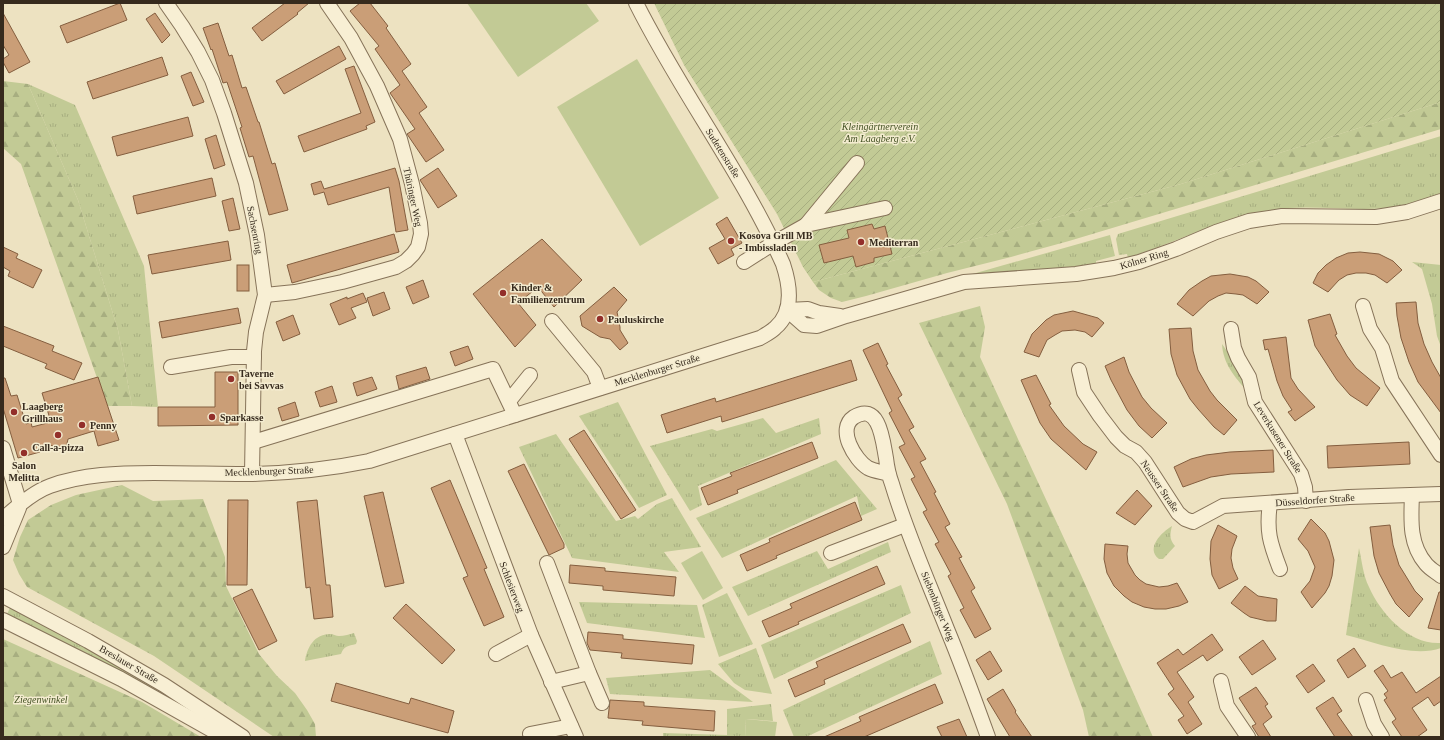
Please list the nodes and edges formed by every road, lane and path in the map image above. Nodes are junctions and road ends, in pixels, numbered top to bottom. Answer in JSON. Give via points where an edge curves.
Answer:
{"nodes":[{"id":1,"x":166,"y":3,"type":"edge"},
{"id":2,"x":327,"y":3,"type":"edge"},
{"id":3,"x":636,"y":3,"type":"edge"},
{"id":4,"x":857,"y":163,"type":"dead end"},
{"id":5,"x":1441,"y":202,"type":"edge"},
{"id":6,"x":885,"y":208,"type":"dead end"},
{"id":7,"x":806,"y":225,"type":"junction"},
{"id":8,"x":774,"y":243,"type":"junction"},
{"id":9,"x":744,"y":262,"type":"dead end"},
{"id":10,"x":265,"y":295,"type":"junction"},
{"id":11,"x":1363,"y":306,"type":"dead end"},
{"id":12,"x":787,"y":310,"type":"junction"},
{"id":13,"x":552,"y":321,"type":"dead end"},
{"id":14,"x":1231,"y":329,"type":"dead end"},
{"id":15,"x":254,"y":357,"type":"junction"},
{"id":16,"x":171,"y":367,"type":"dead end"},
{"id":17,"x":1078,"y":370,"type":"dead end"},
{"id":18,"x":530,"y":375,"type":"dead end"},
{"id":19,"x":600,"y":388,"type":"junction"},
{"id":20,"x":508,"y":401,"type":"junction"},
{"id":21,"x":515,"y":415,"type":"junction"},
{"id":22,"x":455,"y":434,"type":"junction"},
{"id":23,"x":253,"y":442,"type":"junction"},
{"id":24,"x":3,"y":448,"type":"edge"},
{"id":25,"x":1441,"y":456,"type":"edge"},
{"id":26,"x":252,"y":474,"type":"junction"},
{"id":27,"x":889,"y":474,"type":"dead end"},
{"id":28,"x":1441,"y":494,"type":"edge"},
{"id":29,"x":1412,"y":495,"type":"junction"},
{"id":30,"x":1306,"y":501,"type":"junction"},
{"id":31,"x":1270,"y":503,"type":"junction"},
{"id":32,"x":20,"y":504,"type":"junction"},
{"id":33,"x":3,"y":519,"type":"edge"},
{"id":34,"x":1193,"y":522,"type":"joint"},
{"id":35,"x":905,"y":525,"type":"junction"},
{"id":36,"x":3,"y":547,"type":"edge"},
{"id":37,"x":831,"y":554,"type":"dead end"},
{"id":38,"x":546,"y":563,"type":"dead end"},
{"id":39,"x":1280,"y":569,"type":"dead end"},
{"id":40,"x":1441,"y":576,"type":"edge"},
{"id":41,"x":3,"y":583,"type":"edge"},
{"id":42,"x":6,"y":597,"type":"edge"},
{"id":43,"x":3,"y":620,"type":"edge"},
{"id":44,"x":530,"y":635,"type":"junction"},
{"id":45,"x":496,"y":654,"type":"dead end"},
{"id":46,"x":589,"y":673,"type":"junction"},
{"id":47,"x":551,"y":682,"type":"junction"},
{"id":48,"x":1221,"y":682,"type":"dead end"},
{"id":49,"x":1366,"y":700,"type":"dead end"},
{"id":50,"x":602,"y":703,"type":"dead end"},
{"id":51,"x":573,"y":732,"type":"edge"},
{"id":52,"x":530,"y":734,"type":"dead end"},
{"id":53,"x":224,"y":737,"type":"edge"},
{"id":54,"x":243,"y":737,"type":"edge"},
{"id":55,"x":988,"y":737,"type":"edge"},
{"id":56,"x":1248,"y":737,"type":"edge"},
{"id":57,"x":1382,"y":737,"type":"edge"}],
"edges":[{"from":1,"to":10,"type":"street","name":"Sachsenring","via":[[198,52],[224,113],[246,183],[258,235]]},
{"from":2,"to":10,"type":"street","name":"Thüringer Weg","via":[[355,45],[377,86],[400,139],[412,184],[421,234],[418,247],[413,254],[396,267],[335,284]]},
{"from":3,"to":8,"type":"street","name":"Sudetenstraße","via":[[666,60],[738,176]]},
{"from":4,"to":7,"type":"street"},
{"from":5,"to":12,"type":"street","name":"Kölner Ring","via":[[1407,212],[1376,217],[1282,216],[1249,221],[1126,265],[1076,274],[964,282],[846,316],[808,309]]},
{"from":6,"to":7,"type":"street"},
{"from":7,"to":8,"type":"street"},
{"from":8,"to":9,"type":"street"},
{"from":8,"to":12,"type":"street","name":"Sudetenstraße","via":[[787,274]]},
{"from":10,"to":15,"type":"street","name":"Sachsenring","via":[[256,332]]},
{"from":11,"to":25,"type":"street","via":[[1370,329],[1382,348],[1392,381]]},
{"from":12,"to":19,"type":"street","name":"Mecklenburger Straße","via":[[776,327],[760,338]]},
{"from":13,"to":19,"type":"street","via":[[594,372]]},
{"from":14,"to":30,"type":"street","name":"Leverkusener Straße","via":[[1234,348],[1249,376],[1255,402],[1302,474]]},
{"from":15,"to":16,"type":"street","via":[[231,357]]},
{"from":15,"to":23,"type":"street","name":"Sachsenring"},
{"from":17,"to":34,"type":"street","name":"Neusser Straße","via":[[1084,392],[1116,437],[1145,462],[1178,513]]},
{"from":18,"to":20,"type":"street"},
{"from":19,"to":21,"type":"street","name":"Mecklenburger Straße"},
{"from":20,"to":21,"type":"street"},
{"from":20,"to":23,"type":"street","via":[[493,369]]},
{"from":21,"to":22,"type":"street","name":"Mecklenburger Straße"},
{"from":22,"to":26,"type":"street","name":"Mecklenburger Straße","via":[[368,461],[297,472]]},
{"from":22,"to":44,"type":"street","name":"Schlesierweg"},
{"from":23,"to":26,"type":"street","name":"Sachsenring"},
{"from":24,"to":32,"type":"street"},
{"from":26,"to":32,"type":"street","name":"Mecklenburger Straße","via":[[99,475],[48,486]]},
{"from":27,"to":35,"type":"street","name":"Siebenbürger Weg"},
{"from":28,"to":29,"type":"street","name":"Düsseldorfer Straße"},
{"from":29,"to":30,"type":"street","name":"Düsseldorfer Straße"},
{"from":29,"to":40,"type":"street","via":[[1412,533],[1417,551],[1427,565]]},
{"from":30,"to":31,"type":"street","name":"Düsseldorfer Straße"},
{"from":31,"to":34,"type":"street","name":"Düsseldorfer Straße","via":[[1223,506]]},
{"from":31,"to":39,"type":"street","via":[[1269,534]]},
{"from":32,"to":33,"type":"street","name":"Mecklenburger Straße"},
{"from":32,"to":36,"type":"street"},
{"from":35,"to":37,"type":"street"},
{"from":35,"to":55,"type":"street","name":"Siebenbürger Weg","via":[[964,670]]},
{"from":38,"to":46,"type":"street"},
{"from":41,"to":42,"type":"street","name":"Breslauer Straße"},
{"from":42,"to":54,"type":"street","name":"Breslauer Straße","via":[[164,685]]},
{"from":43,"to":53,"type":"street","name":"Breslauer Straße","via":[[121,679]]},
{"from":44,"to":45,"type":"street"},
{"from":44,"to":47,"type":"street","name":"Schlesierweg"},
{"from":46,"to":47,"type":"street"},
{"from":46,"to":50,"type":"street"},
{"from":47,"to":51,"type":"street","name":"Schlesierweg"},
{"from":48,"to":56,"type":"street","via":[[1227,706]]},
{"from":49,"to":57,"type":"street","via":[[1374,724]]},
{"from":51,"to":52,"type":"street"}]}
